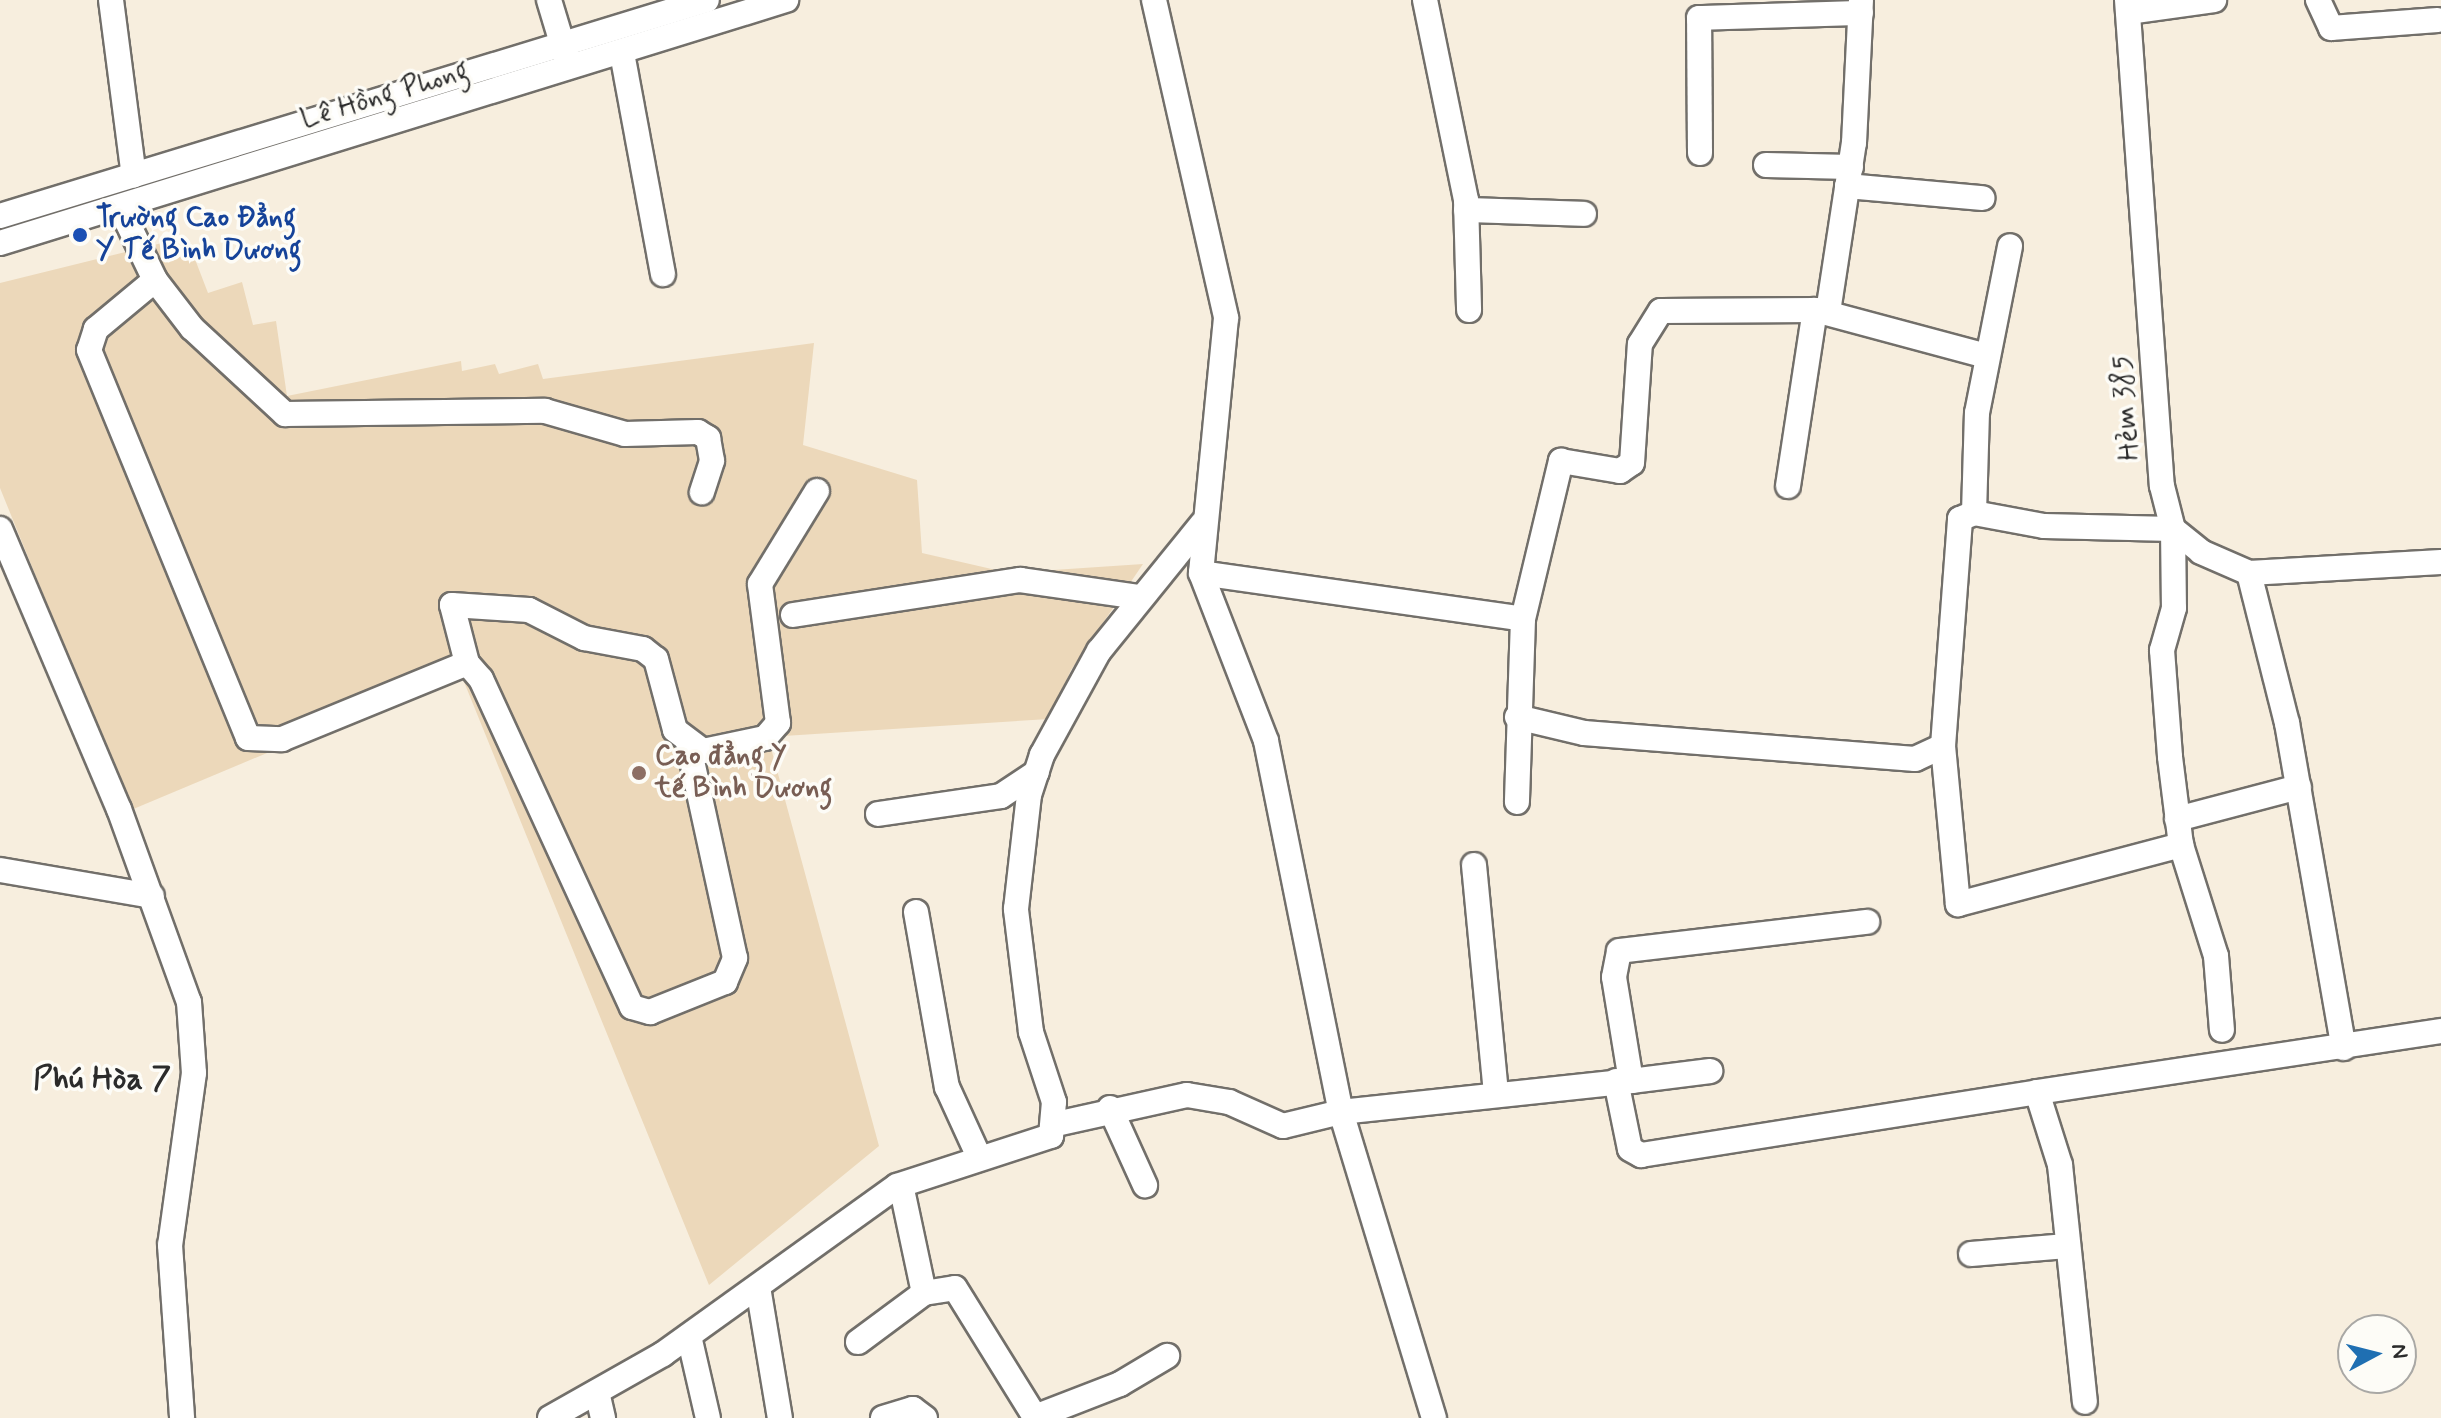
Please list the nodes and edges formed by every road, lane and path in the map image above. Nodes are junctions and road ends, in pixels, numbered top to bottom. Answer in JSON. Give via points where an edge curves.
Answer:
{"nodes":[{"id":1,"x":111,"y":0,"type":"edge"},
{"id":2,"x":549,"y":0,"type":"edge"},
{"id":3,"x":707,"y":0,"type":"edge"},
{"id":4,"x":786,"y":0,"type":"edge"},
{"id":5,"x":1154,"y":0,"type":"edge"},
{"id":6,"x":1425,"y":0,"type":"edge"},
{"id":7,"x":2214,"y":0,"type":"edge"},
{"id":8,"x":2318,"y":0,"type":"edge"},
{"id":9,"x":1861,"y":6,"type":"edge"},
{"id":10,"x":2128,"y":6,"type":"edge"},
{"id":11,"x":2438,"y":20,"type":"dead end"},
{"id":12,"x":564,"y":47,"type":"junction"},
{"id":13,"x":622,"y":53,"type":"junction"},
{"id":14,"x":570,"y":70,"type":"junction"},
{"id":15,"x":1700,"y":153,"type":"dead end"},
{"id":16,"x":1766,"y":165,"type":"dead end"},
{"id":17,"x":134,"y":176,"type":"junction"},
{"id":18,"x":1849,"y":177,"type":"junction"},
{"id":19,"x":1982,"y":198,"type":"dead end"},
{"id":20,"x":120,"y":207,"type":"junction"},
{"id":21,"x":1466,"y":210,"type":"junction"},
{"id":22,"x":1584,"y":214,"type":"dead end"},
{"id":23,"x":0,"y":216,"type":"edge"},
{"id":24,"x":0,"y":243,"type":"edge"},
{"id":25,"x":2010,"y":246,"type":"dead end"},
{"id":26,"x":663,"y":274,"type":"dead end"},
{"id":27,"x":155,"y":280,"type":"junction"},
{"id":28,"x":1469,"y":310,"type":"dead end"},
{"id":29,"x":1821,"y":311,"type":"junction"},
{"id":30,"x":1987,"y":356,"type":"junction"},
{"id":31,"x":1788,"y":486,"type":"dead end"},
{"id":32,"x":817,"y":491,"type":"dead end"},
{"id":33,"x":702,"y":492,"type":"dead end"},
{"id":34,"x":1974,"y":513,"type":"junction"},
{"id":35,"x":1202,"y":524,"type":"junction"},
{"id":36,"x":0,"y":529,"type":"edge"},
{"id":37,"x":2173,"y":529,"type":"junction"},
{"id":38,"x":2441,"y":562,"type":"edge"},
{"id":39,"x":1201,"y":573,"type":"junction"},
{"id":40,"x":2249,"y":573,"type":"junction"},
{"id":41,"x":1140,"y":597,"type":"junction"},
{"id":42,"x":793,"y":615,"type":"dead end"},
{"id":43,"x":1523,"y":619,"type":"junction"},
{"id":44,"x":467,"y":663,"type":"junction"},
{"id":45,"x":1517,"y":717,"type":"junction"},
{"id":46,"x":688,"y":742,"type":"junction"},
{"id":47,"x":1943,"y":746,"type":"junction"},
{"id":48,"x":1037,"y":772,"type":"junction"},
{"id":49,"x":2299,"y":787,"type":"junction"},
{"id":50,"x":1517,"y":802,"type":"dead end"},
{"id":51,"x":878,"y":814,"type":"dead end"},
{"id":52,"x":2177,"y":819,"type":"junction"},
{"id":53,"x":2181,"y":845,"type":"junction"},
{"id":54,"x":1474,"y":865,"type":"dead end"},
{"id":55,"x":0,"y":870,"type":"edge"},
{"id":56,"x":152,"y":896,"type":"junction"},
{"id":57,"x":916,"y":912,"type":"dead end"},
{"id":58,"x":1867,"y":922,"type":"dead end"},
{"id":59,"x":2222,"y":1030,"type":"dead end"},
{"id":60,"x":2441,"y":1031,"type":"edge"},
{"id":61,"x":2344,"y":1048,"type":"junction"},
{"id":62,"x":1710,"y":1071,"type":"dead end"},
{"id":63,"x":1624,"y":1081,"type":"junction"},
{"id":64,"x":2037,"y":1092,"type":"junction"},
{"id":65,"x":1496,"y":1094,"type":"junction"},
{"id":66,"x":1110,"y":1108,"type":"junction"},
{"id":67,"x":1341,"y":1112,"type":"junction"},
{"id":68,"x":1056,"y":1124,"type":"junction"},
{"id":69,"x":979,"y":1157,"type":"junction"},
{"id":70,"x":901,"y":1185,"type":"junction"},
{"id":71,"x":1145,"y":1185,"type":"dead end"},
{"id":72,"x":2067,"y":1246,"type":"junction"},
{"id":73,"x":1971,"y":1254,"type":"dead end"},
{"id":74,"x":758,"y":1287,"type":"junction"},
{"id":75,"x":924,"y":1293,"type":"junction"},
{"id":76,"x":689,"y":1336,"type":"junction"},
{"id":77,"x":858,"y":1342,"type":"dead end"},
{"id":78,"x":1167,"y":1356,"type":"dead end"},
{"id":79,"x":597,"y":1392,"type":"junction"},
{"id":80,"x":2085,"y":1402,"type":"dead end"},
{"id":81,"x":182,"y":1418,"type":"edge"},
{"id":82,"x":550,"y":1418,"type":"edge"},
{"id":83,"x":603,"y":1418,"type":"edge"},
{"id":84,"x":708,"y":1418,"type":"edge"},
{"id":85,"x":780,"y":1418,"type":"edge"},
{"id":86,"x":883,"y":1418,"type":"edge"},
{"id":87,"x":925,"y":1418,"type":"edge"},
{"id":88,"x":1434,"y":1418,"type":"edge"}],
"edges":[{"from":1,"to":17,"type":"street"},
{"from":2,"to":12,"type":"street"},
{"from":3,"to":12,"type":"street","name":"Lê Hồng Phong"},
{"from":4,"to":13,"type":"street","name":"Lê Hồng Phong"},
{"from":5,"to":35,"type":"street","via":[[1226,318]]},
{"from":6,"to":21,"type":"street"},
{"from":7,"to":10,"type":"street"},
{"from":8,"to":11,"type":"street","via":[[2331,28]]},
{"from":9,"to":15,"type":"street","via":[[1699,18]]},
{"from":9,"to":18,"type":"street"},
{"from":10,"to":37,"type":"street","name":"Hẻm 385","via":[[2162,486]]},
{"from":12,"to":14,"type":"street"},
{"from":12,"to":17,"type":"street","name":"Lê Hồng Phong"},
{"from":13,"to":14,"type":"street","name":"Lê Hồng Phong"},
{"from":13,"to":26,"type":"street"},
{"from":14,"to":20,"type":"street","name":"Lê Hồng Phong"},
{"from":16,"to":18,"type":"street"},
{"from":17,"to":23,"type":"street","name":"Lê Hồng Phong"},
{"from":18,"to":19,"type":"street"},
{"from":18,"to":29,"type":"street"},
{"from":20,"to":24,"type":"street","name":"Lê Hồng Phong"},
{"from":20,"to":27,"type":"street"},
{"from":21,"to":22,"type":"street"},
{"from":21,"to":28,"type":"street"},
{"from":25,"to":30,"type":"street"},
{"from":27,"to":33,"type":"street","via":[[241,380],[285,414],[545,411],[625,434],[698,432],[708,438],[712,461]]},
{"from":27,"to":44,"type":"street","via":[[96,329],[89,350],[248,738],[282,739]]},
{"from":29,"to":30,"type":"street"},
{"from":29,"to":31,"type":"street"},
{"from":29,"to":43,"type":"street","via":[[1661,311],[1640,344],[1632,463],[1620,471],[1561,461]]},
{"from":30,"to":34,"type":"street"},
{"from":32,"to":46,"type":"street","via":[[760,584],[778,723],[765,738],[703,751]]},
{"from":34,"to":37,"type":"street","via":[[2091,530]]},
{"from":34,"to":47,"type":"street","via":[[1960,519]]},
{"from":35,"to":39,"type":"street"},
{"from":35,"to":41,"type":"street"},
{"from":36,"to":56,"type":"street"},
{"from":37,"to":40,"type":"street","via":[[2201,552]]},
{"from":37,"to":52,"type":"street","name":"Hẻm 385","via":[[2174,608],[2162,650]]},
{"from":38,"to":40,"type":"street"},
{"from":39,"to":43,"type":"street"},
{"from":39,"to":67,"type":"street","via":[[1266,741]]},
{"from":40,"to":49,"type":"street"},
{"from":41,"to":42,"type":"street","via":[[1020,580]]},
{"from":41,"to":48,"type":"street","via":[[1084,676]]},
{"from":43,"to":45,"type":"street"},
{"from":44,"to":46,"type":"street","via":[[452,605],[462,601],[529,610],[584,638],[643,649],[656,659],[675,730]]},
{"from":44,"to":46,"type":"street","via":[[481,679],[632,1007],[650,1012],[725,982],[735,958]]},
{"from":45,"to":47,"type":"street","via":[[1584,733],[1915,759]]},
{"from":45,"to":50,"type":"street"},
{"from":47,"to":53,"type":"street","via":[[1958,904]]},
{"from":48,"to":51,"type":"street","via":[[1001,796]]},
{"from":48,"to":68,"type":"street","via":[[1016,909],[1024,993]]},
{"from":49,"to":52,"type":"street"},
{"from":49,"to":61,"type":"street"},
{"from":52,"to":53,"type":"street","name":"Hẻm 385"},
{"from":53,"to":59,"type":"street","name":"Hẻm 385","via":[[2208,916]]},
{"from":54,"to":65,"type":"street"},
{"from":55,"to":56,"type":"street"},
{"from":56,"to":81,"type":"street","via":[[194,1031],[170,1245]]},
{"from":57,"to":69,"type":"street","via":[[947,1087]]},
{"from":58,"to":63,"type":"street","via":[[1619,951],[1614,977]]},
{"from":60,"to":61,"type":"street"},
{"from":61,"to":64,"type":"street"},
{"from":62,"to":63,"type":"street"},
{"from":63,"to":64,"type":"street","via":[[1630,1149],[1641,1155]]},
{"from":63,"to":65,"type":"street"},
{"from":64,"to":72,"type":"street","via":[[2060,1165]]},
{"from":65,"to":67,"type":"street"},
{"from":66,"to":67,"type":"street","via":[[1187,1095],[1229,1102],[1283,1126]]},
{"from":66,"to":68,"type":"street"},
{"from":66,"to":71,"type":"street"},
{"from":67,"to":88,"type":"street"},
{"from":68,"to":69,"type":"street","via":[[1051,1136]]},
{"from":69,"to":70,"type":"street"},
{"from":70,"to":74,"type":"street"},
{"from":70,"to":75,"type":"street"},
{"from":72,"to":73,"type":"street"},
{"from":72,"to":80,"type":"street"},
{"from":74,"to":76,"type":"street"},
{"from":74,"to":85,"type":"street"},
{"from":75,"to":77,"type":"street"},
{"from":75,"to":78,"type":"street","via":[[955,1288],[1035,1417],[1120,1384]]},
{"from":76,"to":79,"type":"street"},
{"from":76,"to":84,"type":"street"},
{"from":79,"to":82,"type":"street"},
{"from":79,"to":83,"type":"street"},
{"from":86,"to":87,"type":"street","via":[[913,1409]]}]}
